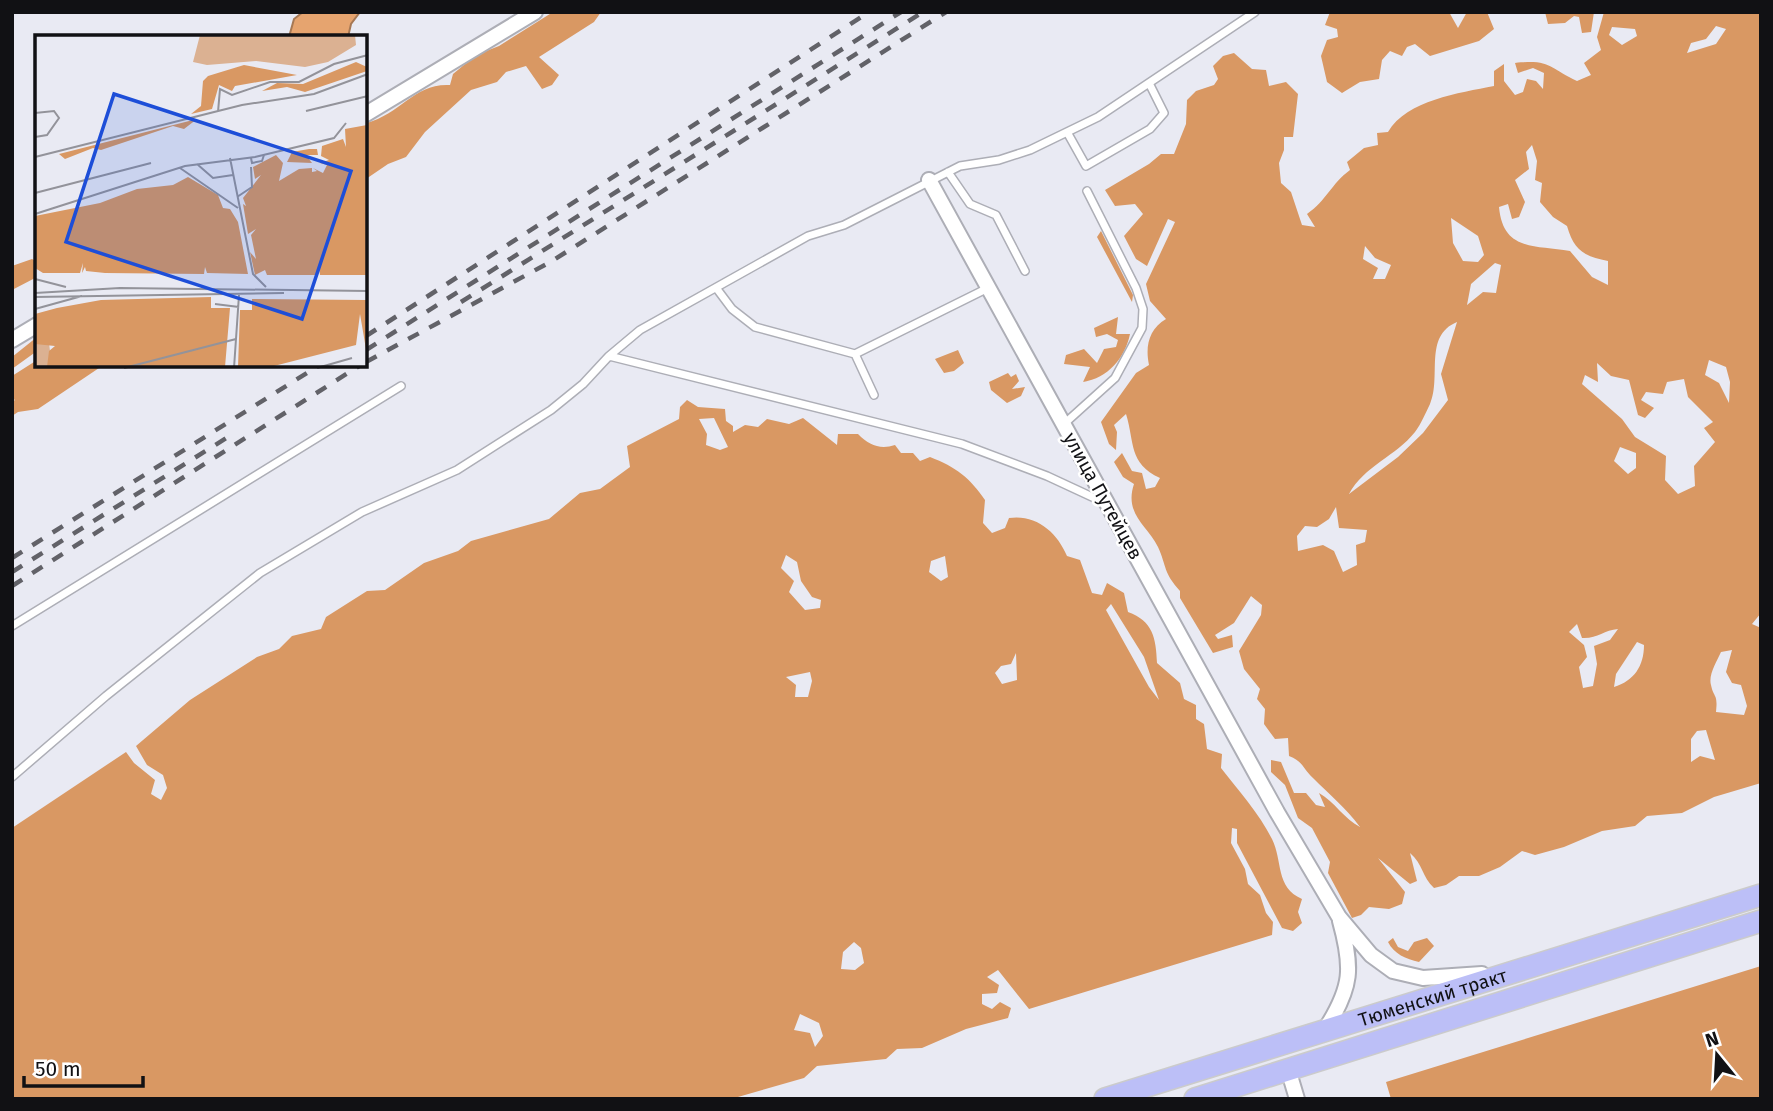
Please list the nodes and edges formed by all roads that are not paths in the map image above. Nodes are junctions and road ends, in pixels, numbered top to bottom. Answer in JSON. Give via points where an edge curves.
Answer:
{"nodes":[{"id":1,"x":535,"y":12,"type":"edge"},
{"id":2,"x":1255,"y":12,"type":"edge"},
{"id":3,"x":1149,"y":83,"type":"junction"},
{"id":4,"x":368,"y":113,"type":"edge"},
{"id":5,"x":1067,"y":132,"type":"junction"},
{"id":6,"x":948,"y":172,"type":"junction"},
{"id":7,"x":929,"y":180,"type":"junction"},
{"id":8,"x":1087,"y":191,"type":"dead end"},
{"id":9,"x":1025,"y":271,"type":"dead end"},
{"id":10,"x":988,"y":288,"type":"junction"},
{"id":11,"x":717,"y":289,"type":"junction"},
{"id":12,"x":35,"y":326,"type":"edge"},
{"id":13,"x":12,"y":340,"type":"edge"},
{"id":14,"x":855,"y":354,"type":"junction"},
{"id":15,"x":609,"y":356,"type":"junction"},
{"id":16,"x":401,"y":386,"type":"dead end"},
{"id":17,"x":874,"y":395,"type":"dead end"},
{"id":18,"x":1063,"y":424,"type":"junction"},
{"id":19,"x":1107,"y":504,"type":"junction"},
{"id":20,"x":12,"y":626,"type":"edge"},
{"id":21,"x":12,"y":777,"type":"edge"},
{"id":22,"x":1761,"y":895,"type":"edge"},
{"id":23,"x":1339,"y":917,"type":"junction"},
{"id":24,"x":1761,"y":921,"type":"edge"},
{"id":25,"x":1510,"y":972,"type":"junction"},
{"id":26,"x":1326,"y":1028,"type":"junction"},
{"id":27,"x":1288,"y":1069,"type":"junction"},
{"id":28,"x":1105,"y":1099,"type":"edge"},
{"id":29,"x":1195,"y":1099,"type":"edge"},
{"id":30,"x":1297,"y":1099,"type":"edge"}],
"edges":[{"from":1,"to":4,"type":"street"},
{"from":2,"to":3,"type":"lane"},
{"from":3,"to":5,"type":"lane"},
{"from":3,"to":5,"type":"lane","via":[[1164,113],[1150,129],[1086,166]]},
{"from":5,"to":6,"type":"lane","via":[[1030,150]]},
{"from":6,"to":7,"type":"lane"},
{"from":6,"to":9,"type":"lane","via":[[970,204],[996,215]]},
{"from":7,"to":10,"type":"street","name":"улица Путейцев"},
{"from":7,"to":11,"type":"lane","via":[[844,225],[808,236],[746,268]]},
{"from":8,"to":18,"type":"lane","via":[[1136,288],[1143,309],[1142,328],[1115,378]]},
{"from":10,"to":14,"type":"lane"},
{"from":10,"to":18,"type":"street","name":"улица Путейцев"},
{"from":11,"to":14,"type":"lane","via":[[732,309],[755,327]]},
{"from":11,"to":15,"type":"lane","via":[[640,330]]},
{"from":12,"to":13,"type":"street"},
{"from":14,"to":17,"type":"lane"},
{"from":15,"to":19,"type":"lane","via":[[962,444]]},
{"from":15,"to":21,"type":"lane","via":[[551,410],[457,470],[362,512],[260,573]]},
{"from":16,"to":20,"type":"lane"},
{"from":18,"to":19,"type":"street","name":"улица Путейцев"},
{"from":19,"to":23,"type":"street","name":"улица Путейцев"},
{"from":22,"to":25,"type":"main road","name":"Тюменский тракт"},
{"from":23,"to":25,"type":"street","via":[[1371,955],[1400,973],[1444,978]]},
{"from":23,"to":26,"type":"street","via":[[1349,977],[1343,1001]]},
{"from":24,"to":27,"type":"main road","name":"Тюменский тракт"},
{"from":25,"to":26,"type":"main road","name":"Тюменский тракт"},
{"from":26,"to":28,"type":"main road","name":"Тюменский тракт"},
{"from":27,"to":29,"type":"main road","name":"Тюменский тракт"},
{"from":27,"to":30,"type":"street"}]}
